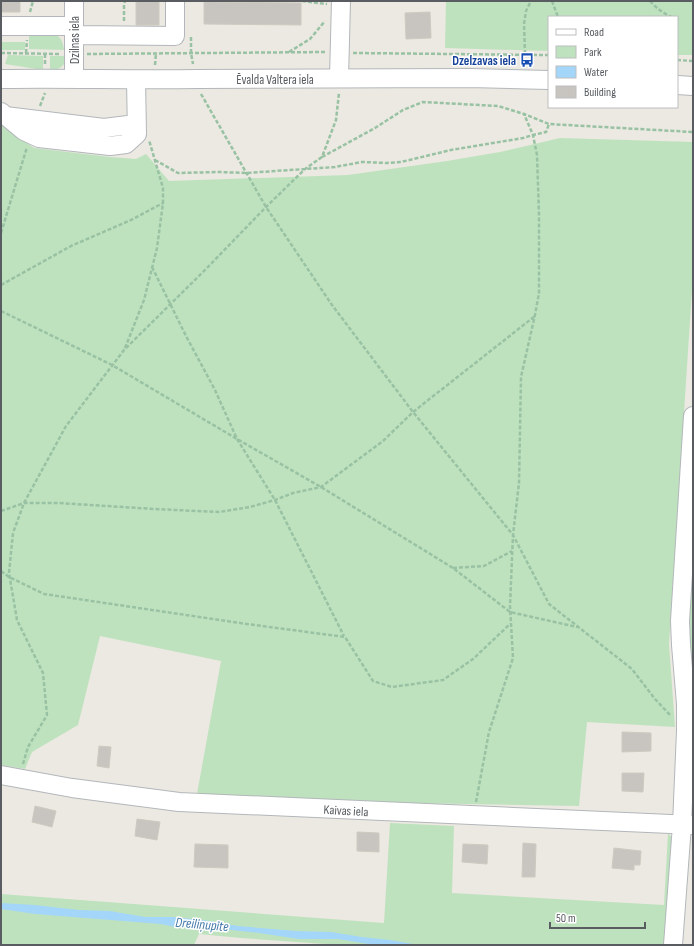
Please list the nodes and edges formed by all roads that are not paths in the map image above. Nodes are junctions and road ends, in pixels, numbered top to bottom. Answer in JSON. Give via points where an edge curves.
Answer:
{"nodes":[{"id":1,"x":74,"y":1,"type":"edge"},
{"id":2,"x":175,"y":1,"type":"edge"},
{"id":3,"x":337,"y":3,"type":"edge"},
{"id":4,"x":1,"y":26,"type":"edge"},
{"id":5,"x":74,"y":30,"type":"junction"},
{"id":6,"x":339,"y":78,"type":"junction"},
{"id":7,"x":1,"y":79,"type":"edge"},
{"id":8,"x":74,"y":79,"type":"junction"},
{"id":9,"x":136,"y":80,"type":"junction"},
{"id":10,"x":548,"y":80,"type":"edge"},
{"id":11,"x":678,"y":85,"type":"edge"},
{"id":12,"x":693,"y":86,"type":"edge"},
{"id":13,"x":3,"y":114,"type":"edge"},
{"id":14,"x":137,"y":129,"type":"junction"},
{"id":15,"x":693,"y":416,"type":"edge"},
{"id":16,"x":688,"y":570,"type":"edge"},
{"id":17,"x":9,"y":777,"type":"edge"},
{"id":18,"x":688,"y":825,"type":"edge"},
{"id":19,"x":673,"y":945,"type":"edge"}],
"edges":[{"from":1,"to":5,"type":"street","name":"Dzilnas iela"},
{"from":2,"to":5,"type":"street","via":[[175,36]]},
{"from":3,"to":6,"type":"street"},
{"from":4,"to":5,"type":"street"},
{"from":5,"to":8,"type":"street","name":"Dzilnas iela"},
{"from":6,"to":9,"type":"street","name":"Ēvalda Valtera iela"},
{"from":6,"to":10,"type":"street","name":"Ēvalda Valtera iela"},
{"from":7,"to":8,"type":"street","name":"Ēvalda Valtera iela"},
{"from":8,"to":9,"type":"street","name":"Ēvalda Valtera iela"},
{"from":9,"to":14,"type":"street"},
{"from":11,"to":12,"type":"street"},
{"from":13,"to":14,"type":"street","via":[[104,128]]},
{"from":13,"to":14,"type":"street","via":[[24,131],[40,138],[110,146],[126,144]]},
{"from":15,"to":16,"type":"street"},
{"from":16,"to":18,"type":"street","via":[[680,621],[686,704]]},
{"from":17,"to":18,"type":"street","name":"Kaivas iela","via":[[179,802]]},
{"from":18,"to":19,"type":"street"}]}
